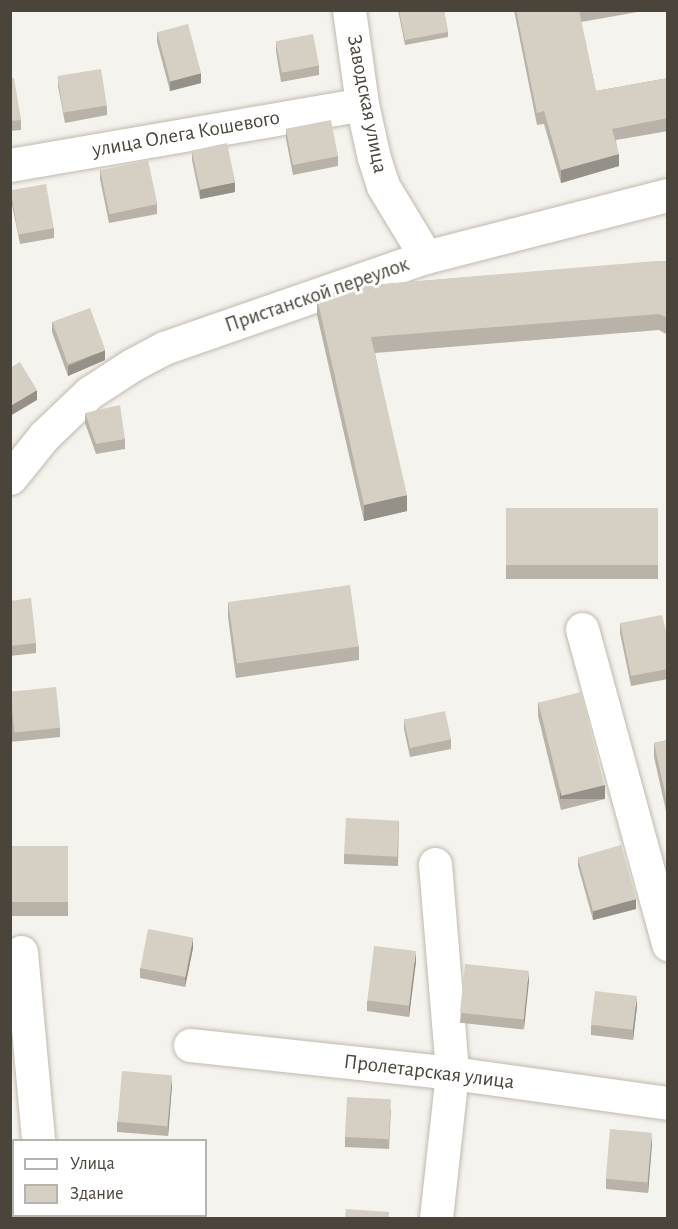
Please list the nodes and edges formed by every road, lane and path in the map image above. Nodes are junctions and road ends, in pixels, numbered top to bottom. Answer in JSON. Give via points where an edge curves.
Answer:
{"nodes":[{"id":1,"x":349,"y":10,"type":"edge"},
{"id":2,"x":362,"y":104,"type":"junction"},
{"id":3,"x":10,"y":165,"type":"edge"},
{"id":4,"x":668,"y":195,"type":"edge"},
{"id":5,"x":426,"y":257,"type":"junction"},
{"id":6,"x":10,"y":478,"type":"edge"},
{"id":7,"x":582,"y":628,"type":"dead end"},
{"id":8,"x":435,"y":864,"type":"dead end"},
{"id":9,"x":668,"y":944,"type":"edge"},
{"id":10,"x":21,"y":952,"type":"dead end"},
{"id":11,"x":190,"y":1045,"type":"dead end"},
{"id":12,"x":452,"y":1073,"type":"junction"},
{"id":13,"x":668,"y":1104,"type":"edge"},
{"id":14,"x":38,"y":1139,"type":"edge"},
{"id":15,"x":436,"y":1218,"type":"edge"}],
"edges":[{"from":1,"to":2,"type":"street","name":"Заводская улица"},
{"from":2,"to":3,"type":"street","name":"улица Олега Кошевого"},
{"from":2,"to":5,"type":"street","name":"Заводская улица","via":[[383,186]]},
{"from":4,"to":5,"type":"street","name":"Пристанской переулок"},
{"from":5,"to":6,"type":"street","name":"Пристанской переулок","via":[[142,359],[89,393],[44,436]]},
{"from":7,"to":9,"type":"street"},
{"from":8,"to":12,"type":"street"},
{"from":10,"to":14,"type":"street"},
{"from":11,"to":12,"type":"street","name":"Пролетарская улица"},
{"from":12,"to":13,"type":"street","name":"Пролетарская улица"},
{"from":12,"to":15,"type":"street"}]}
